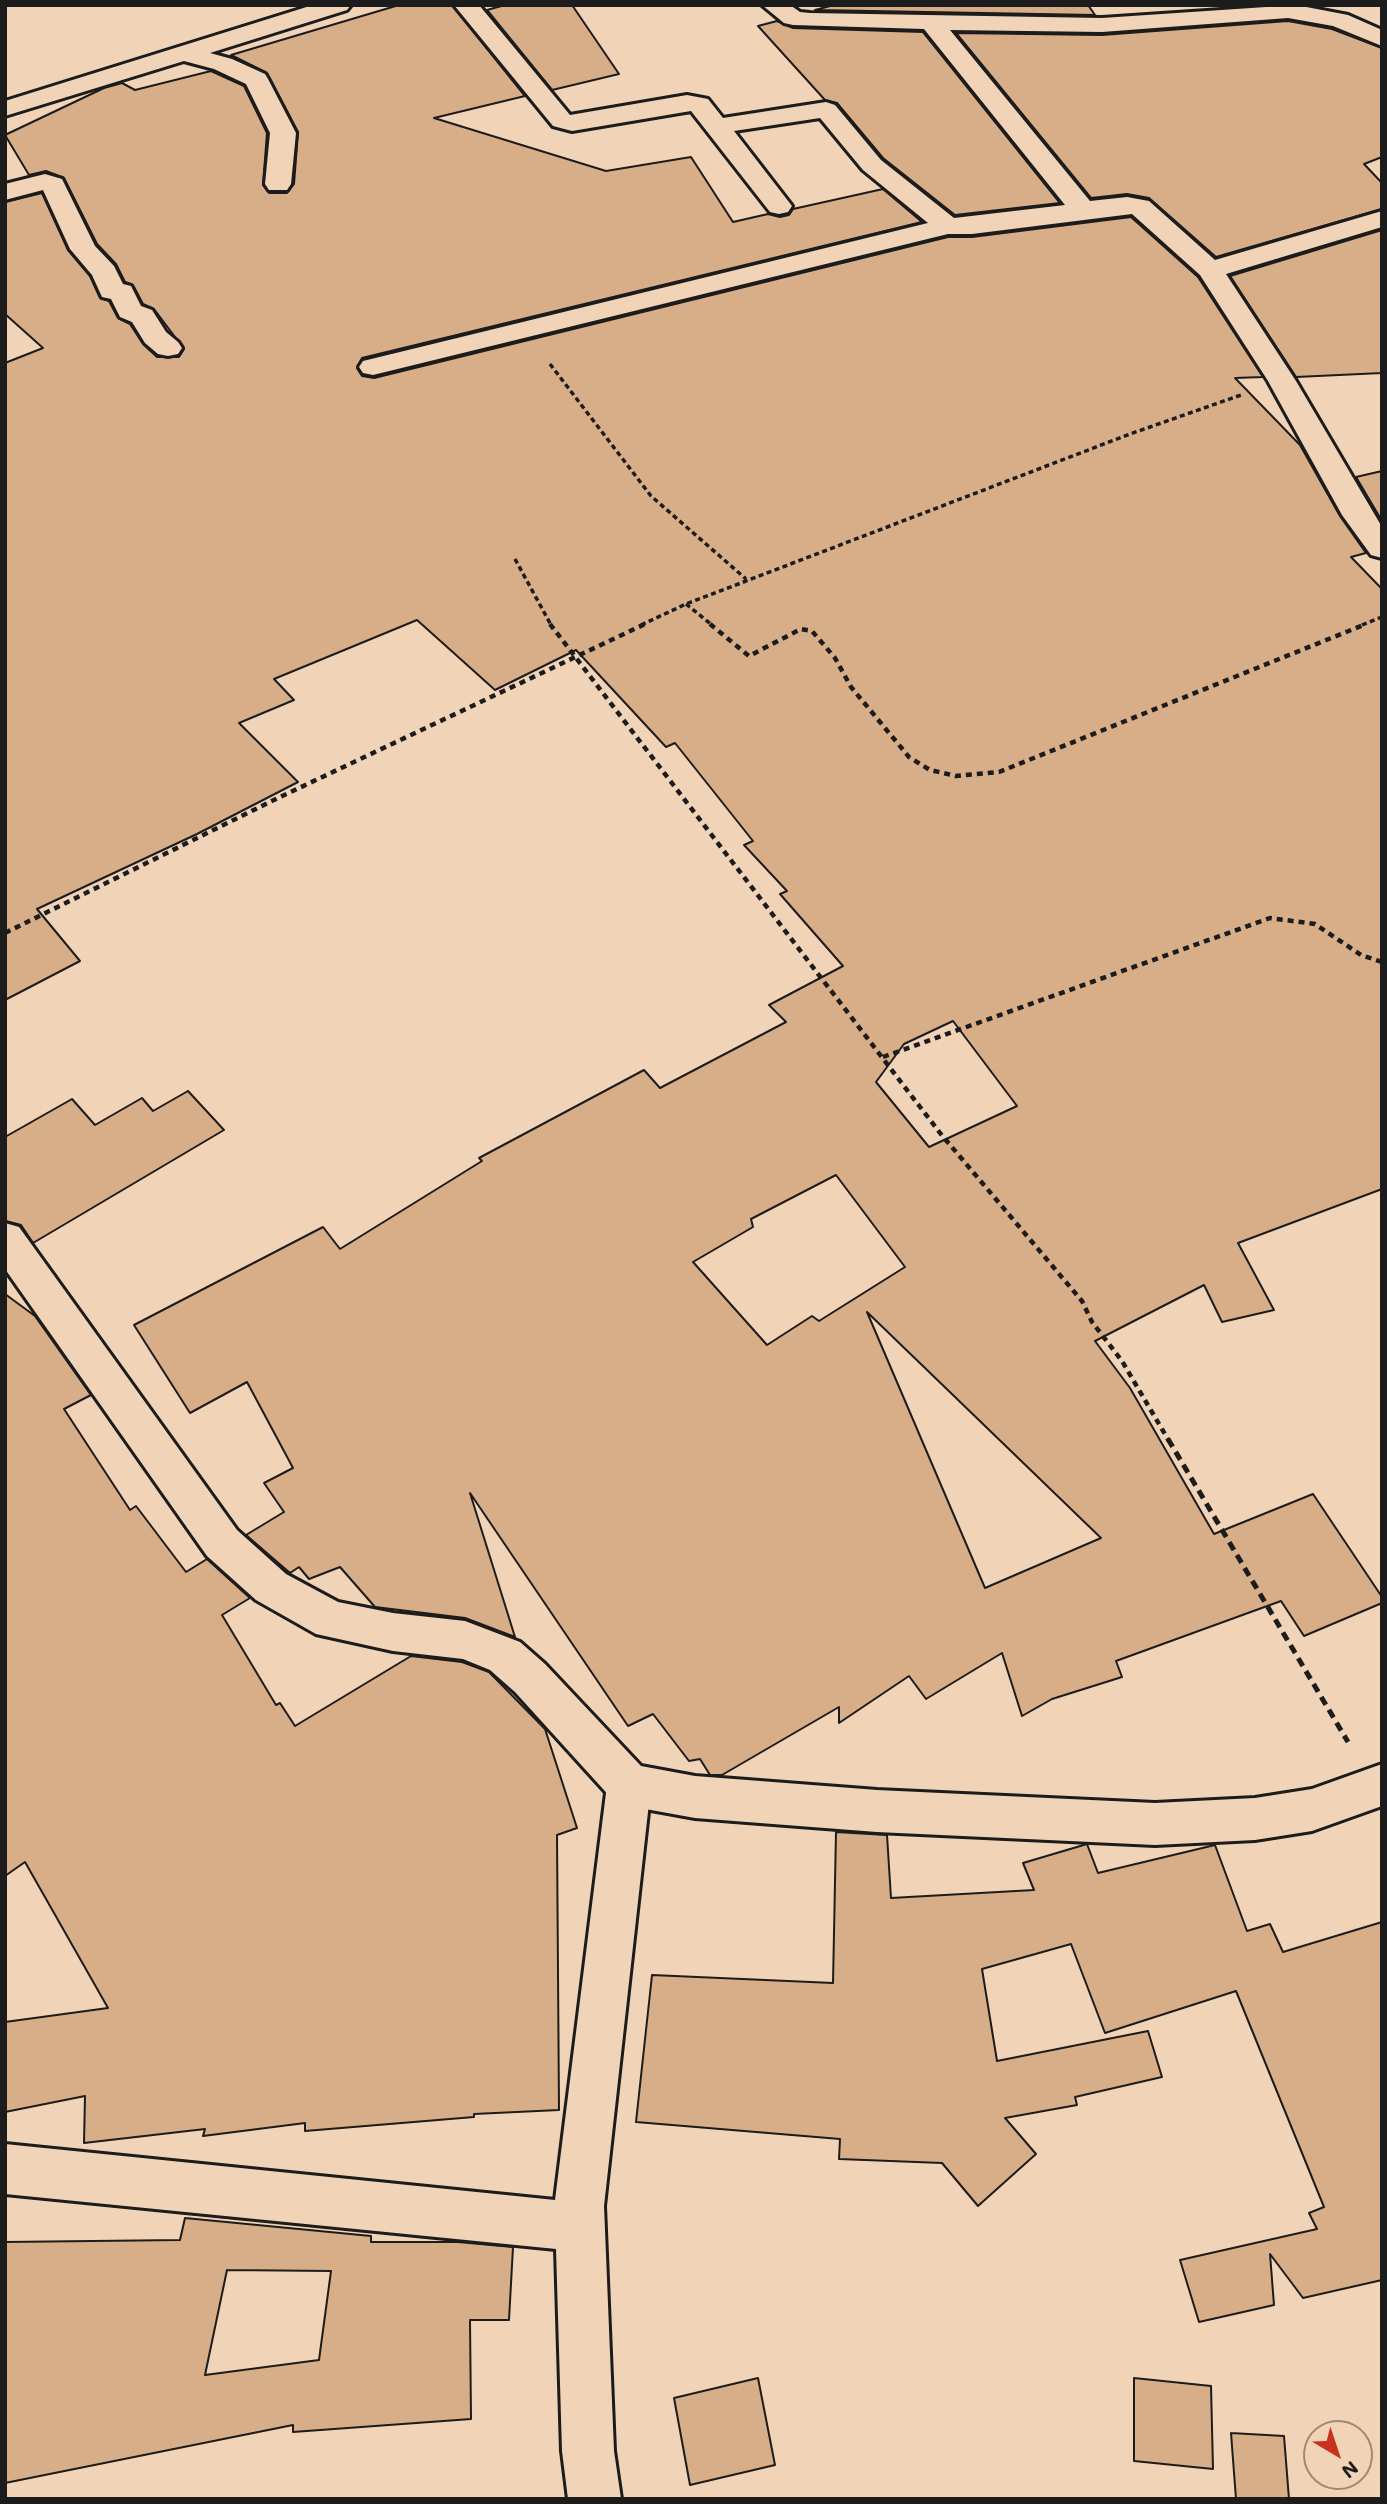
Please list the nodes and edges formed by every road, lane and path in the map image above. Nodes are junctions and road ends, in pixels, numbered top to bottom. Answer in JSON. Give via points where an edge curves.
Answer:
{"nodes":[{"id":1,"x":339,"y":5,"type":"edge"},
{"id":2,"x":466,"y":5,"type":"edge"},
{"id":3,"x":774,"y":5,"type":"edge"},
{"id":4,"x":929,"y":20,"type":"junction"},
{"id":5,"x":1382,"y":39,"type":"edge"},
{"id":6,"x":184,"y":54,"type":"junction"},
{"id":7,"x":5,"y":109,"type":"edge"},
{"id":8,"x":718,"y":126,"type":"junction"},
{"id":9,"x":278,"y":184,"type":"dead end"},
{"id":10,"x":5,"y":192,"type":"edge"},
{"id":11,"x":779,"y":206,"type":"dead end"},
{"id":12,"x":1083,"y":210,"type":"junction"},
{"id":13,"x":1382,"y":219,"type":"edge"},
{"id":14,"x":948,"y":226,"type":"junction"},
{"id":15,"x":1210,"y":270,"type":"junction"},
{"id":16,"x":524,"y":330,"type":"junction"},
{"id":17,"x":168,"y":348,"type":"dead end"},
{"id":18,"x":373,"y":367,"type":"dead end"},
{"id":19,"x":1282,"y":381,"type":"junction"},
{"id":20,"x":1382,"y":548,"type":"edge"},
{"id":21,"x":515,"y":559,"type":"dead end"},
{"id":22,"x":746,"y":579,"type":"junction"},
{"id":23,"x":686,"y":604,"type":"junction"},
{"id":24,"x":1382,"y":617,"type":"edge"},
{"id":25,"x":573,"y":657,"type":"junction"},
{"id":26,"x":5,"y":933,"type":"edge"},
{"id":27,"x":1382,"y":961,"type":"edge"},
{"id":28,"x":883,"y":1058,"type":"junction"},
{"id":29,"x":5,"y":1238,"type":"edge"},
{"id":30,"x":629,"y":1785,"type":"junction"},
{"id":31,"x":1379,"y":1786,"type":"edge"},
{"id":32,"x":5,"y":2169,"type":"edge"},
{"id":33,"x":580,"y":2216,"type":"junction"},
{"id":34,"x":595,"y":2499,"type":"edge"}],
"edges":[{"from":1,"to":6,"type":"street"},
{"from":2,"to":8,"type":"street","via":[[562,121],[693,103]]},
{"from":3,"to":4,"type":"street","via":[[793,18],[810,20]]},
{"from":4,"to":5,"type":"street","via":[[1102,25],[1288,11],[1339,20]]},
{"from":4,"to":12,"type":"street"},
{"from":6,"to":7,"type":"street"},
{"from":6,"to":9,"type":"street","via":[[256,79],[283,133]]},
{"from":8,"to":11,"type":"street"},
{"from":8,"to":14,"type":"street","via":[[826,110],[872,165]]},
{"from":10,"to":17,"type":"street","via":[[44,182],[53,185],[83,249],[104,272],[112,291],[121,292],[130,311],[142,316]]},
{"from":12,"to":14,"type":"street"},
{"from":12,"to":15,"type":"street","via":[[1140,207]]},
{"from":13,"to":15,"type":"street"},
{"from":14,"to":16,"type":"street"},
{"from":15,"to":19,"type":"street"},
{"from":16,"to":18,"type":"street"},
{"from":16,"to":22,"type":"path","via":[[651,496]]},
{"from":19,"to":20,"type":"street","via":[[1357,515]]},
{"from":19,"to":22,"type":"path"},
{"from":21,"to":25,"type":"path"},
{"from":22,"to":23,"type":"path"},
{"from":23,"to":24,"type":"path","via":[[749,656],[802,629],[812,631],[909,757],[930,770],[956,776],[999,772]]},
{"from":23,"to":25,"type":"path"},
{"from":25,"to":26,"type":"path"},
{"from":25,"to":28,"type":"path"},
{"from":27,"to":28,"type":"path","via":[[1361,955],[1315,924],[1270,918]]},
{"from":28,"to":31,"type":"path","via":[[1082,1301]]},
{"from":29,"to":30,"type":"street","via":[[222,1543],[271,1587],[331,1620],[465,1640],[505,1657]]},
{"from":30,"to":31,"type":"street","via":[[708,1798],[877,1811],[1156,1825],[1300,1812]]},
{"from":30,"to":33,"type":"street"},
{"from":32,"to":33,"type":"street"},
{"from":33,"to":34,"type":"street","via":[[588,2451]]}]}
